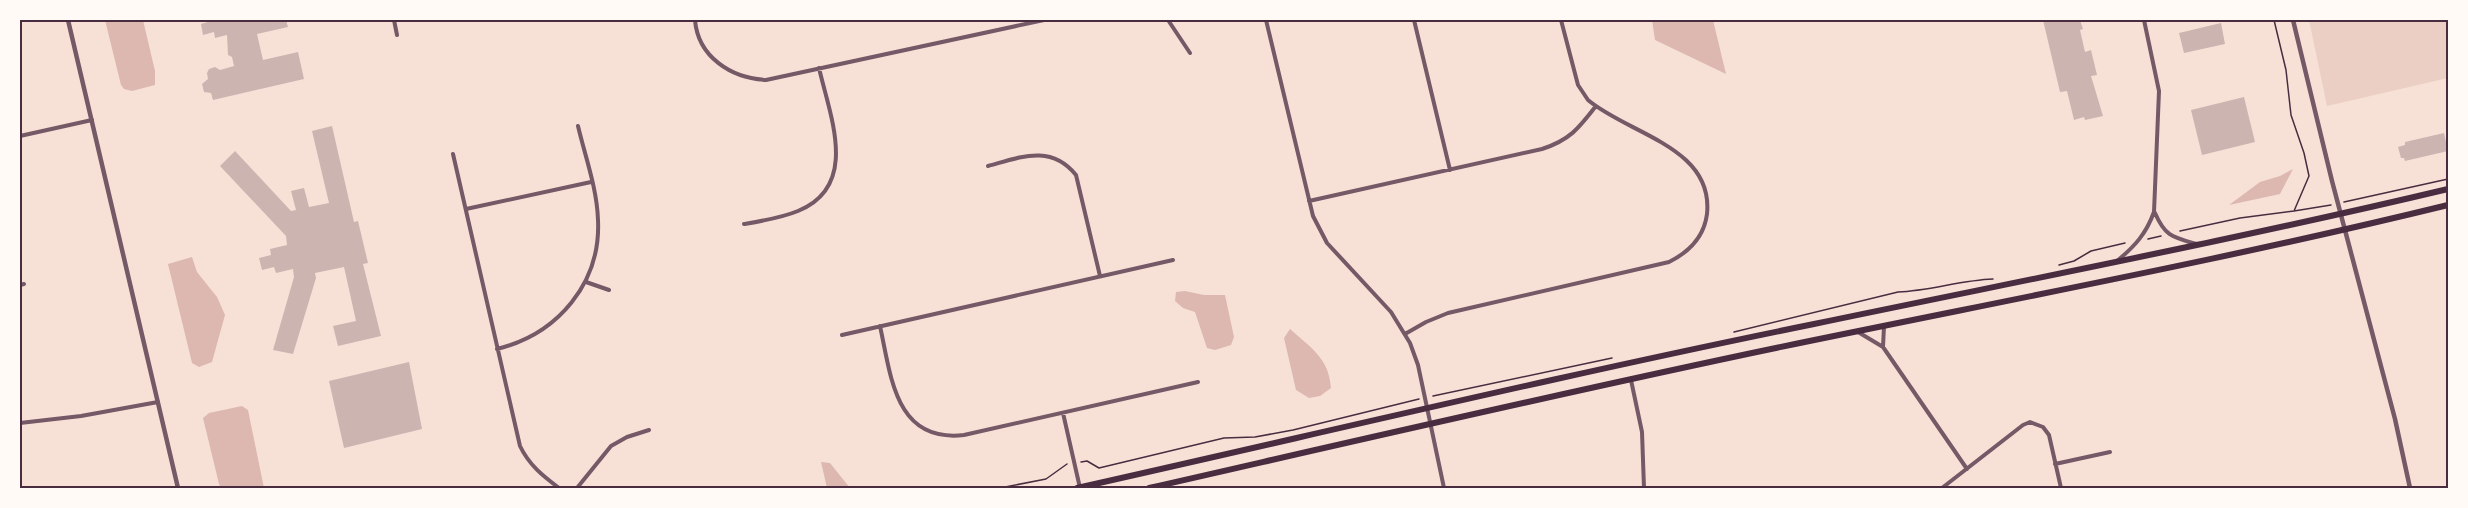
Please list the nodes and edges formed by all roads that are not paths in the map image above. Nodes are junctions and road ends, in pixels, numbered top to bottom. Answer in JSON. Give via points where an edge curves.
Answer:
{"nodes":[{"id":1,"x":68,"y":20,"type":"edge"},
{"id":2,"x":394,"y":20,"type":"edge"},
{"id":3,"x":695,"y":20,"type":"edge"},
{"id":4,"x":1044,"y":20,"type":"edge"},
{"id":5,"x":1168,"y":20,"type":"edge"},
{"id":6,"x":1266,"y":20,"type":"edge"},
{"id":7,"x":1414,"y":20,"type":"edge"},
{"id":8,"x":1561,"y":20,"type":"edge"},
{"id":9,"x":2144,"y":20,"type":"edge"},
{"id":10,"x":2293,"y":20,"type":"edge"},
{"id":11,"x":397,"y":35,"type":"dead end"},
{"id":12,"x":1190,"y":53,"type":"dead end"},
{"id":13,"x":819,"y":68,"type":"junction"},
{"id":14,"x":1596,"y":106,"type":"junction"},
{"id":15,"x":92,"y":120,"type":"junction"},
{"id":16,"x":578,"y":126,"type":"dead end"},
{"id":17,"x":20,"y":136,"type":"edge"},
{"id":18,"x":453,"y":154,"type":"dead end"},
{"id":19,"x":988,"y":166,"type":"dead end"},
{"id":20,"x":1450,"y":170,"type":"junction"},
{"id":21,"x":591,"y":182,"type":"junction"},
{"id":22,"x":2448,"y":189,"type":"edge"},
{"id":23,"x":1309,"y":201,"type":"junction"},
{"id":24,"x":2448,"y":205,"type":"edge"},
{"id":25,"x":466,"y":209,"type":"junction"},
{"id":26,"x":2154,"y":212,"type":"junction"},
{"id":27,"x":2341,"y":214,"type":"junction"},
{"id":28,"x":744,"y":224,"type":"dead end"},
{"id":29,"x":2345,"y":230,"type":"junction"},
{"id":30,"x":2196,"y":244,"type":"junction"},
{"id":31,"x":1173,"y":260,"type":"dead end"},
{"id":32,"x":2116,"y":262,"type":"junction"},
{"id":33,"x":1100,"y":276,"type":"junction"},
{"id":34,"x":586,"y":282,"type":"junction"},
{"id":35,"x":609,"y":290,"type":"dead end"},
{"id":36,"x":880,"y":326,"type":"junction"},
{"id":37,"x":1884,"y":326,"type":"junction"},
{"id":38,"x":1857,"y":332,"type":"junction"},
{"id":39,"x":1405,"y":334,"type":"junction"},
{"id":40,"x":842,"y":335,"type":"dead end"},
{"id":41,"x":1883,"y":348,"type":"junction"},
{"id":42,"x":497,"y":349,"type":"junction"},
{"id":43,"x":1631,"y":380,"type":"junction"},
{"id":44,"x":1198,"y":382,"type":"dead end"},
{"id":45,"x":158,"y":402,"type":"junction"},
{"id":46,"x":1427,"y":408,"type":"junction"},
{"id":47,"x":1063,"y":413,"type":"junction"},
{"id":48,"x":1429,"y":419,"type":"junction"},
{"id":49,"x":20,"y":423,"type":"edge"},
{"id":50,"x":649,"y":430,"type":"dead end"},
{"id":51,"x":2110,"y":452,"type":"dead end"},
{"id":52,"x":2055,"y":464,"type":"junction"},
{"id":53,"x":1967,"y":468,"type":"junction"},
{"id":54,"x":1079,"y":488,"type":"edge"},
{"id":55,"x":178,"y":489,"type":"edge"},
{"id":56,"x":559,"y":489,"type":"edge"},
{"id":57,"x":577,"y":489,"type":"edge"},
{"id":58,"x":1149,"y":489,"type":"edge"},
{"id":59,"x":1444,"y":489,"type":"edge"},
{"id":60,"x":1644,"y":489,"type":"edge"},
{"id":61,"x":1942,"y":489,"type":"edge"},
{"id":62,"x":2061,"y":489,"type":"edge"},
{"id":63,"x":2409,"y":489,"type":"edge"}],
"edges":[{"from":1,"to":15,"type":"street"},
{"from":2,"to":11,"type":"street"},
{"from":3,"to":13,"type":"street","via":[[711,57],[738,76],[766,80]]},
{"from":4,"to":13,"type":"street"},
{"from":5,"to":12,"type":"street"},
{"from":6,"to":23,"type":"street"},
{"from":7,"to":20,"type":"street"},
{"from":8,"to":14,"type":"street","via":[[1578,85]]},
{"from":9,"to":26,"type":"street","via":[[2159,91]]},
{"from":10,"to":27,"type":"street"},
{"from":13,"to":28,"type":"street","via":[[837,145],[832,180],[809,206],[781,217]]},
{"from":14,"to":20,"type":"street","via":[[1578,129],[1555,145]]},
{"from":14,"to":39,"type":"street","via":[[1692,165],[1705,189],[1707,208],[1704,228],[1691,248],[1669,262],[1448,313]]},
{"from":15,"to":17,"type":"street"},
{"from":15,"to":45,"type":"street"},
{"from":16,"to":21,"type":"street"},
{"from":18,"to":25,"type":"street"},
{"from":19,"to":33,"type":"street","via":[[1040,155],[1070,167],[1076,175]]},
{"from":20,"to":23,"type":"street"},
{"from":21,"to":25,"type":"street"},
{"from":21,"to":34,"type":"street","via":[[598,239]]},
{"from":22,"to":27,"type":"main road"},
{"from":23,"to":39,"type":"street","via":[[1318,230],[1327,243],[1391,312]]},
{"from":24,"to":29,"type":"main road"},
{"from":25,"to":42,"type":"street"},
{"from":26,"to":30,"type":"street","via":[[2168,234]]},
{"from":26,"to":32,"type":"street","via":[[2140,240]]},
{"from":27,"to":29,"type":"street"},
{"from":27,"to":30,"type":"main road"},
{"from":29,"to":37,"type":"main road"},
{"from":29,"to":63,"type":"street","via":[[2395,419]]},
{"from":30,"to":32,"type":"main road"},
{"from":31,"to":33,"type":"street"},
{"from":32,"to":46,"type":"main road"},
{"from":33,"to":36,"type":"street"},
{"from":34,"to":35,"type":"street"},
{"from":34,"to":42,"type":"street","via":[[544,330],[523,342]]},
{"from":36,"to":40,"type":"street"},
{"from":36,"to":47,"type":"street","via":[[897,399],[908,416],[927,430],[964,435]]},
{"from":37,"to":38,"type":"main road"},
{"from":37,"to":41,"type":"street"},
{"from":38,"to":41,"type":"street"},
{"from":38,"to":43,"type":"main road"},
{"from":39,"to":46,"type":"street","via":[[1415,354]]},
{"from":41,"to":53,"type":"street"},
{"from":42,"to":56,"type":"street","via":[[523,452],[536,470]]},
{"from":43,"to":48,"type":"main road"},
{"from":43,"to":60,"type":"street","via":[[1642,432]]},
{"from":44,"to":47,"type":"street"},
{"from":45,"to":49,"type":"street"},
{"from":45,"to":55,"type":"street"},
{"from":46,"to":48,"type":"street"},
{"from":46,"to":54,"type":"main road"},
{"from":47,"to":54,"type":"street"},
{"from":48,"to":58,"type":"main road"},
{"from":48,"to":59,"type":"street"},
{"from":50,"to":57,"type":"street","via":[[611,446]]},
{"from":51,"to":52,"type":"street"},
{"from":52,"to":53,"type":"street","via":[[2049,435],[2043,427],[2030,422]]},
{"from":52,"to":62,"type":"street"},
{"from":53,"to":61,"type":"street"}]}
